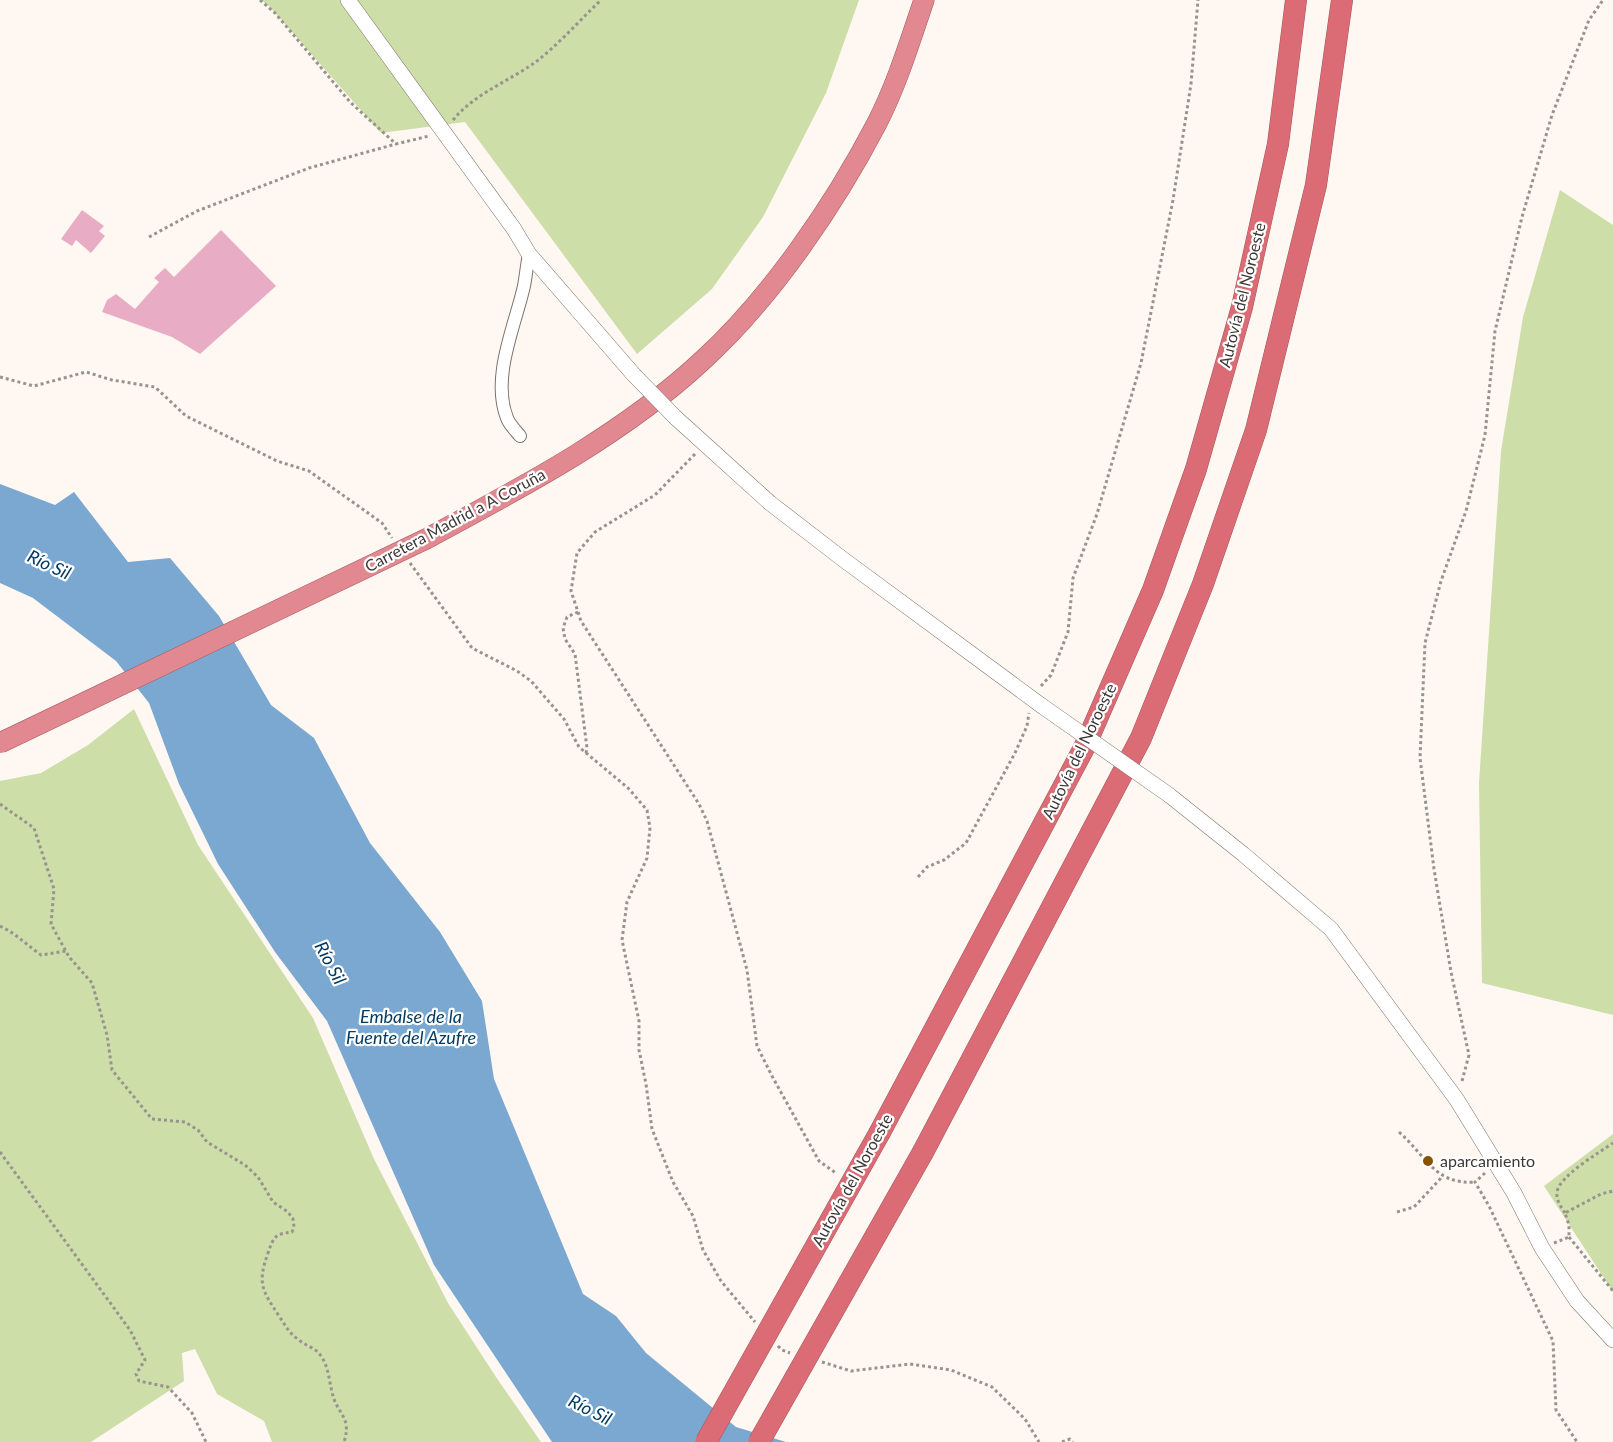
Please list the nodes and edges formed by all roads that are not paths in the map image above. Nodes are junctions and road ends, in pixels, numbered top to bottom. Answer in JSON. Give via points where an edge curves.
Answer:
{"nodes":[{"id":1,"x":348,"y":0,"type":"edge"},
{"id":2,"x":924,"y":0,"type":"edge"},
{"id":3,"x":1296,"y":0,"type":"edge"},
{"id":4,"x":1342,"y":0,"type":"edge"},
{"id":5,"x":529,"y":254,"type":"junction"},
{"id":6,"x":520,"y":436,"type":"dead end"},
{"id":7,"x":0,"y":743,"type":"edge"},
{"id":8,"x":1613,"y":1340,"type":"edge"},
{"id":9,"x":706,"y":1442,"type":"edge"},
{"id":10,"x":759,"y":1442,"type":"edge"}],
"edges":[{"from":1,"to":5,"type":"street"},
{"from":2,"to":7,"type":"highway","name":"Carretera Madrid a A Coruña","bridge":true,"via":[[878,123],[827,209],[765,296],[704,360],[638,413],[529,484],[426,539]]},
{"from":3,"to":9,"type":"highway","name":"Autovía del Noroeste","bridge":true,"via":[[1278,144],[1242,307],[1196,469],[1153,590],[1085,746],[880,1132]]},
{"from":4,"to":10,"type":"highway","bridge":true,"via":[[1316,185],[1256,430],[1203,584],[1141,738],[923,1152]]},
{"from":5,"to":6,"type":"street","via":[[502,382],[507,420]]},
{"from":5,"to":8,"type":"street","bridge":true,"via":[[634,375],[770,503],[1169,795],[1331,929],[1457,1100],[1577,1301]]}]}
